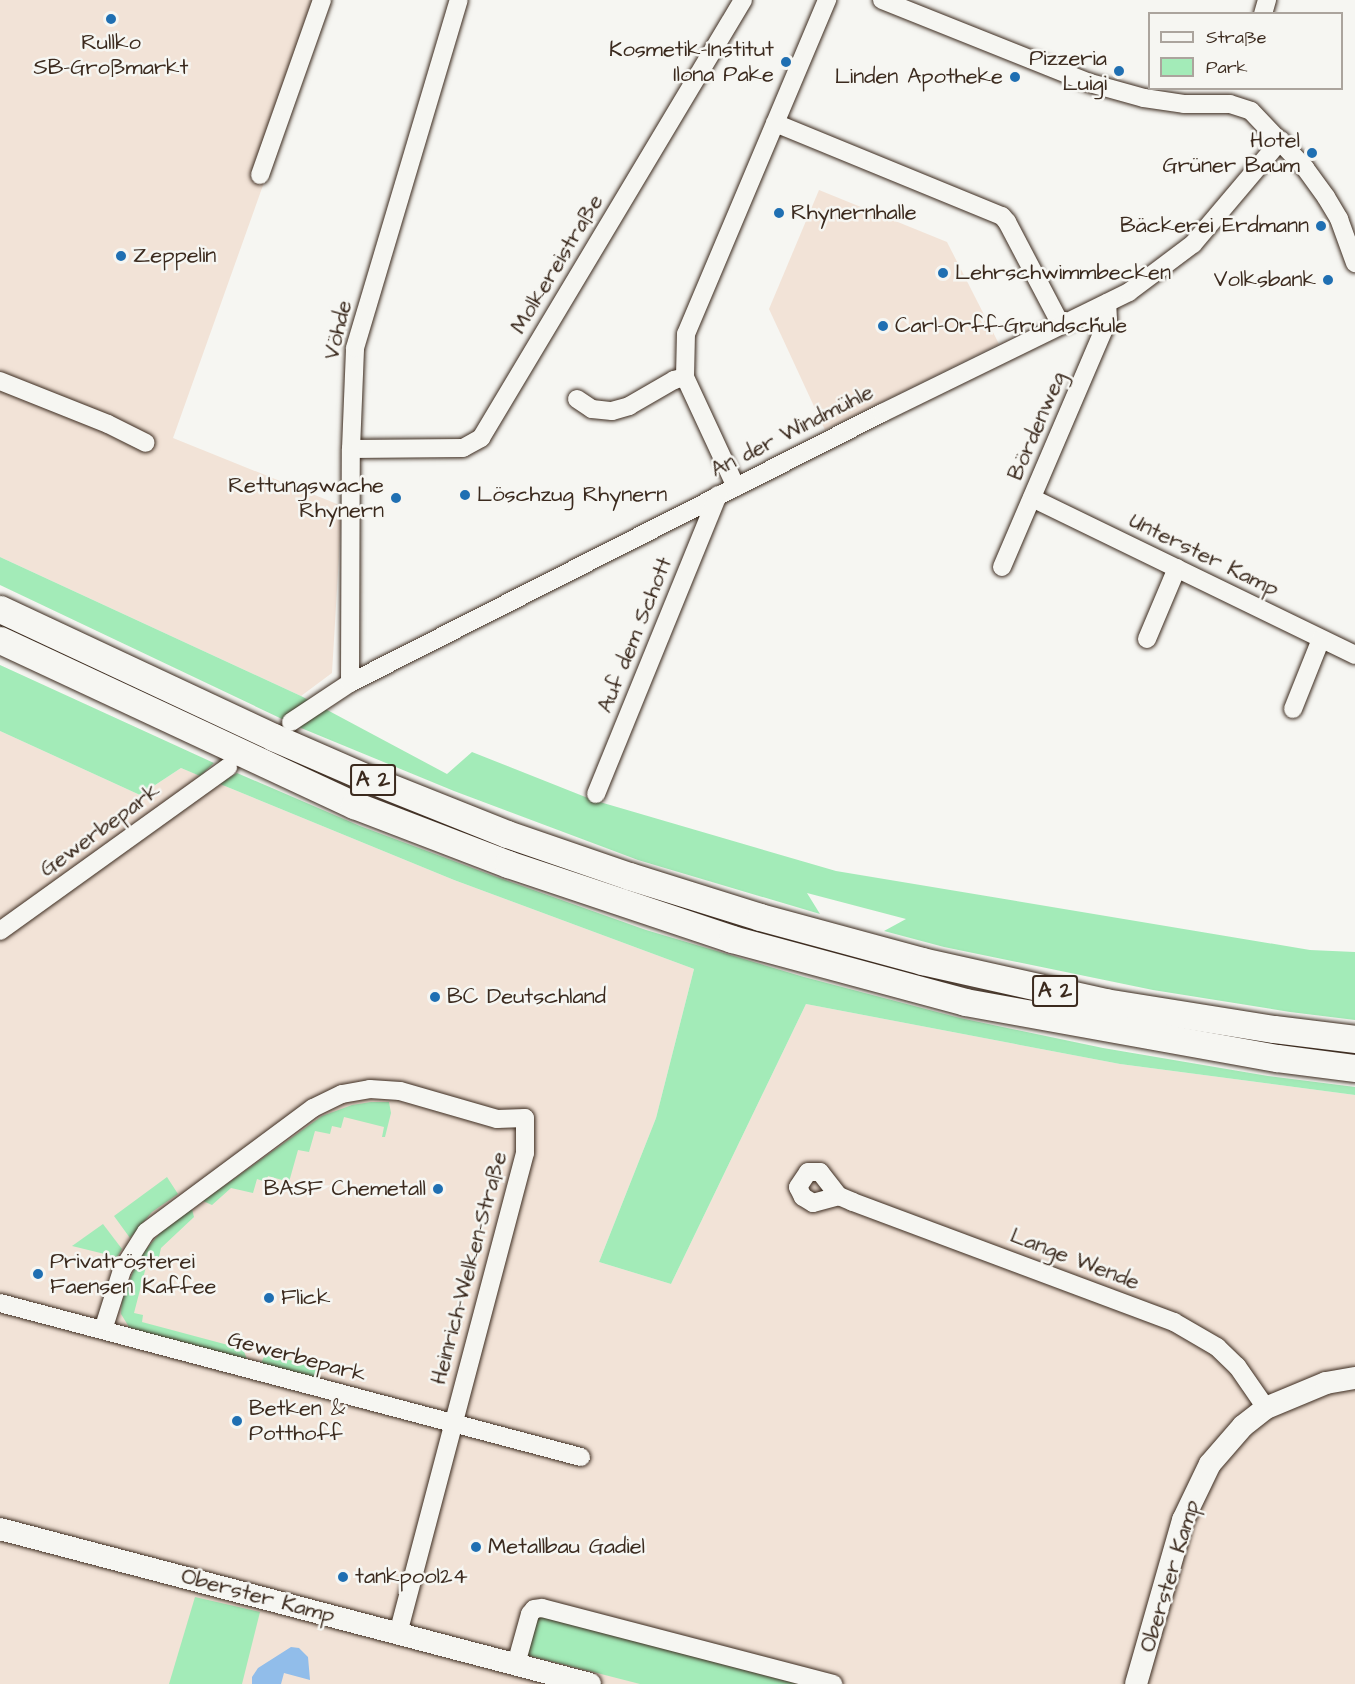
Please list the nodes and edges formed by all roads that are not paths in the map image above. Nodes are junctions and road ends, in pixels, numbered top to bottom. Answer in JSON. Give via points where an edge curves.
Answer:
{"nodes":[{"id":1,"x":322,"y":0,"type":"edge"},
{"id":2,"x":459,"y":0,"type":"edge"},
{"id":3,"x":742,"y":0,"type":"edge"},
{"id":4,"x":827,"y":0,"type":"edge"},
{"id":5,"x":882,"y":0,"type":"edge"},
{"id":6,"x":1242,"y":97,"type":"edge"},
{"id":7,"x":775,"y":123,"type":"junction"},
{"id":8,"x":1281,"y":140,"type":"junction"},
{"id":9,"x":260,"y":175,"type":"dead end"},
{"id":10,"x":1347,"y":218,"type":"edge"},
{"id":11,"x":1355,"y":263,"type":"edge"},
{"id":12,"x":1107,"y":303,"type":"junction"},
{"id":13,"x":1061,"y":325,"type":"junction"},
{"id":14,"x":685,"y":377,"type":"junction"},
{"id":15,"x":0,"y":381,"type":"edge"},
{"id":16,"x":577,"y":399,"type":"dead end"},
{"id":17,"x":147,"y":443,"type":"dead end"},
{"id":18,"x":351,"y":449,"type":"junction"},
{"id":19,"x":736,"y":487,"type":"junction"},
{"id":20,"x":718,"y":495,"type":"junction"},
{"id":21,"x":1032,"y":498,"type":"junction"},
{"id":22,"x":1002,"y":567,"type":"dead end"},
{"id":23,"x":1177,"y":568,"type":"junction"},
{"id":24,"x":0,"y":609,"type":"edge"},
{"id":25,"x":1147,"y":639,"type":"dead end"},
{"id":26,"x":1321,"y":639,"type":"junction"},
{"id":27,"x":0,"y":640,"type":"edge"},
{"id":28,"x":1355,"y":655,"type":"edge"},
{"id":29,"x":350,"y":683,"type":"junction"},
{"id":30,"x":1293,"y":709,"type":"dead end"},
{"id":31,"x":291,"y":723,"type":"dead end"},
{"id":32,"x":228,"y":768,"type":"dead end"},
{"id":33,"x":596,"y":794,"type":"dead end"},
{"id":34,"x":0,"y":931,"type":"edge"},
{"id":35,"x":1355,"y":1039,"type":"edge"},
{"id":36,"x":1355,"y":1068,"type":"edge"},
{"id":37,"x":839,"y":1196,"type":"dead end"},
{"id":38,"x":0,"y":1303,"type":"edge"},
{"id":39,"x":104,"y":1330,"type":"junction"},
{"id":40,"x":1355,"y":1378,"type":"edge"},
{"id":41,"x":1266,"y":1408,"type":"junction"},
{"id":42,"x":453,"y":1424,"type":"junction"},
{"id":43,"x":581,"y":1457,"type":"dead end"},
{"id":44,"x":0,"y":1529,"type":"edge"},
{"id":45,"x":398,"y":1633,"type":"junction"},
{"id":46,"x":516,"y":1664,"type":"junction"},
{"id":47,"x":590,"y":1684,"type":"edge"},
{"id":48,"x":833,"y":1684,"type":"edge"},
{"id":49,"x":1136,"y":1684,"type":"edge"}],
"edges":[{"from":1,"to":9,"type":"street"},
{"from":2,"to":18,"type":"street","name":"Vöhde","via":[[360,328],[352,377]]},
{"from":3,"to":18,"type":"street","name":"Molkereistraße","via":[[481,438],[463,447]]},
{"from":4,"to":7,"type":"street"},
{"from":5,"to":6,"type":"street","via":[[1090,83],[1144,98],[1184,104]]},
{"from":6,"to":8,"type":"street"},
{"from":7,"to":13,"type":"street","via":[[996,212],[1007,222]]},
{"from":7,"to":14,"type":"street","via":[[686,334]]},
{"from":8,"to":10,"type":"street"},
{"from":8,"to":12,"type":"street","name":"An der Windmühle","via":[[1193,244],[1153,276]]},
{"from":10,"to":11,"type":"street"},
{"from":12,"to":13,"type":"street","name":"An der Windmühle"},
{"from":12,"to":21,"type":"street","name":"Bördenweg","via":[[1108,321]]},
{"from":13,"to":19,"type":"street","name":"An der Windmühle"},
{"from":14,"to":16,"type":"street","via":[[612,411],[592,409]]},
{"from":14,"to":19,"type":"street"},
{"from":15,"to":17,"type":"street"},
{"from":18,"to":29,"type":"street","name":"Vöhde"},
{"from":19,"to":20,"type":"street","name":"An der Windmühle"},
{"from":20,"to":29,"type":"street","name":"An der Windmühle"},
{"from":20,"to":33,"type":"street","name":"Auf dem Schott"},
{"from":21,"to":22,"type":"street","name":"Bördenweg"},
{"from":21,"to":23,"type":"street","name":"Unterster Kamp"},
{"from":23,"to":25,"type":"street"},
{"from":23,"to":26,"type":"street","name":"Unterster Kamp"},
{"from":24,"to":35,"type":"highway","number":"A 2","via":[[372,780],[507,834],[629,876],[933,964],[1105,1002]]},
{"from":26,"to":28,"type":"street","name":"Unterster Kamp"},
{"from":26,"to":30,"type":"street"},
{"from":27,"to":36,"type":"highway","number":"A 2","via":[[354,805],[508,864],[732,939],[965,1002],[1277,1058]]},
{"from":29,"to":31,"type":"street","name":"An der Windmühle"},
{"from":32,"to":34,"type":"street","name":"Gewerbepark"},
{"from":37,"to":41,"type":"street","name":"Lange Wende","via":[[1174,1322],[1224,1353]]},
{"from":38,"to":39,"type":"street","name":"Gewerbepark"},
{"from":39,"to":42,"type":"street","name":"Gewerbepark"},
{"from":39,"to":42,"type":"street","name":"Heinrich-Welken-Straße","via":[[122,1270],[146,1232],[313,1108],[342,1094],[380,1090],[407,1093],[496,1119],[525,1118],[525,1153]]},
{"from":40,"to":41,"type":"main road","name":"Oberster Kamp","via":[[1326,1383]]},
{"from":41,"to":49,"type":"main road","name":"Oberster Kamp","via":[[1222,1448],[1198,1485],[1179,1531]]},
{"from":42,"to":43,"type":"street","name":"Gewerbepark"},
{"from":42,"to":45,"type":"street","name":"Heinrich-Welken-Straße"},
{"from":44,"to":45,"type":"main road","name":"Oberster Kamp"},
{"from":45,"to":46,"type":"main road","name":"Oberster Kamp"},
{"from":46,"to":47,"type":"main road","name":"Oberster Kamp"},
{"from":46,"to":48,"type":"street","via":[[531,1614],[542,1608]]}]}
